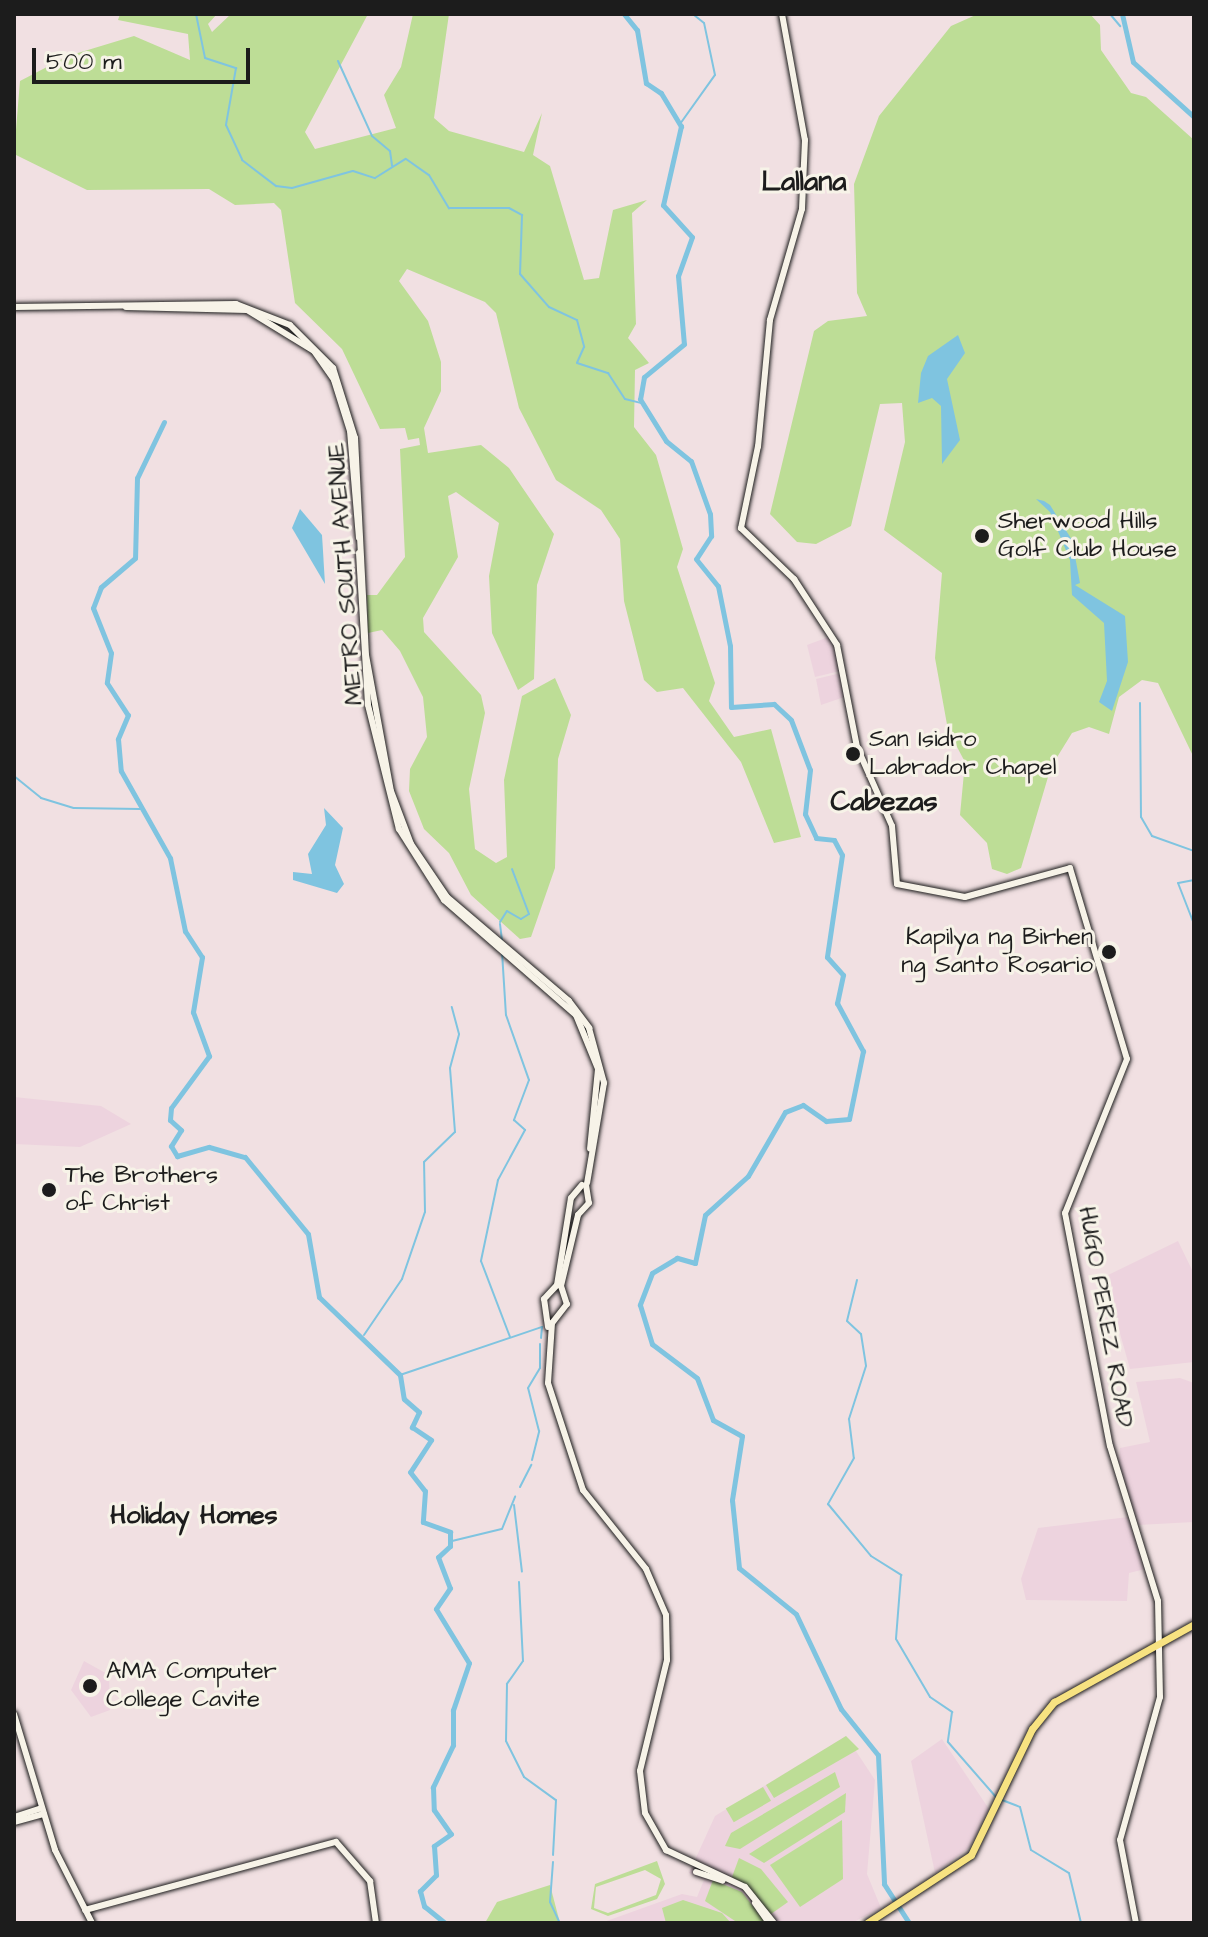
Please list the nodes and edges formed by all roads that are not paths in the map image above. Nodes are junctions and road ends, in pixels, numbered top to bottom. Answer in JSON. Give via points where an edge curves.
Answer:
{"nodes":[{"id":1,"x":782,"y":14,"type":"edge"},
{"id":2,"x":14,"y":309,"type":"edge"},
{"id":3,"x":584,"y":1186,"type":"junction"},
{"id":4,"x":573,"y":1206,"type":"junction"},
{"id":5,"x":582,"y":1209,"type":"junction"},
{"id":6,"x":554,"y":1289,"type":"junction"},
{"id":7,"x":563,"y":1292,"type":"junction"},
{"id":8,"x":548,"y":1310,"type":"junction"},
{"id":9,"x":558,"y":1313,"type":"junction"},
{"id":10,"x":1194,"y":1624,"type":"edge"},
{"id":11,"x":1159,"y":1642,"type":"junction"},
{"id":12,"x":14,"y":1714,"type":"edge"},
{"id":13,"x":43,"y":1811,"type":"junction"},
{"id":14,"x":14,"y":1819,"type":"edge"},
{"id":15,"x":710,"y":1874,"type":"junction"},
{"id":16,"x":85,"y":1910,"type":"junction"},
{"id":17,"x":92,"y":1923,"type":"edge"},
{"id":18,"x":376,"y":1923,"type":"edge"},
{"id":19,"x":772,"y":1923,"type":"edge"},
{"id":20,"x":867,"y":1923,"type":"edge"},
{"id":21,"x":1136,"y":1923,"type":"edge"}],
"edges":[{"from":1,"to":11,"type":"street","name":"HUGO PEREZ ROAD","via":[[805,140],[802,209],[770,320],[758,446],[740,524],[794,579],[837,645],[854,738],[892,826],[895,881],[969,896],[1070,868],[1127,1065],[1065,1213],[1110,1446],[1157,1595]]},
{"from":2,"to":3,"type":"street","name":"METRO SOUTH AVENUE","via":[[236,304],[290,325],[326,358],[355,438],[366,655],[391,791],[432,878],[502,949],[569,1001],[599,1054],[604,1097]]},
{"from":3,"to":4,"type":"street"},
{"from":3,"to":5,"type":"street","via":[[589,1203]]},
{"from":4,"to":5,"type":"street"},
{"from":4,"to":6,"type":"street"},
{"from":5,"to":7,"type":"street"},
{"from":6,"to":7,"type":"street"},
{"from":6,"to":8,"type":"street","via":[[544,1297]]},
{"from":7,"to":9,"type":"street","via":[[567,1304]]},
{"from":8,"to":9,"type":"street"},
{"from":8,"to":15,"type":"street","via":[[544,1383],[574,1477],[597,1521],[649,1580],[662,1616],[663,1660],[636,1771],[641,1815],[663,1853]]},
{"from":9,"to":15,"type":"street","via":[[548,1383],[577,1475],[601,1518],[646,1569],[666,1615],[665,1668],[640,1771],[645,1813],[666,1850]]},
{"from":10,"to":11,"type":"main road"},
{"from":11,"to":20,"type":"main road","via":[[1049,1706],[969,1857]]},
{"from":11,"to":21,"type":"street","name":"HUGO PEREZ ROAD","via":[[1157,1716],[1120,1840]]},
{"from":12,"to":13,"type":"street"},
{"from":13,"to":14,"type":"street"},
{"from":13,"to":16,"type":"street"},
{"from":15,"to":19,"type":"street","via":[[746,1893]]},
{"from":16,"to":17,"type":"street"},
{"from":16,"to":18,"type":"street","via":[[336,1842],[370,1881]]}]}
